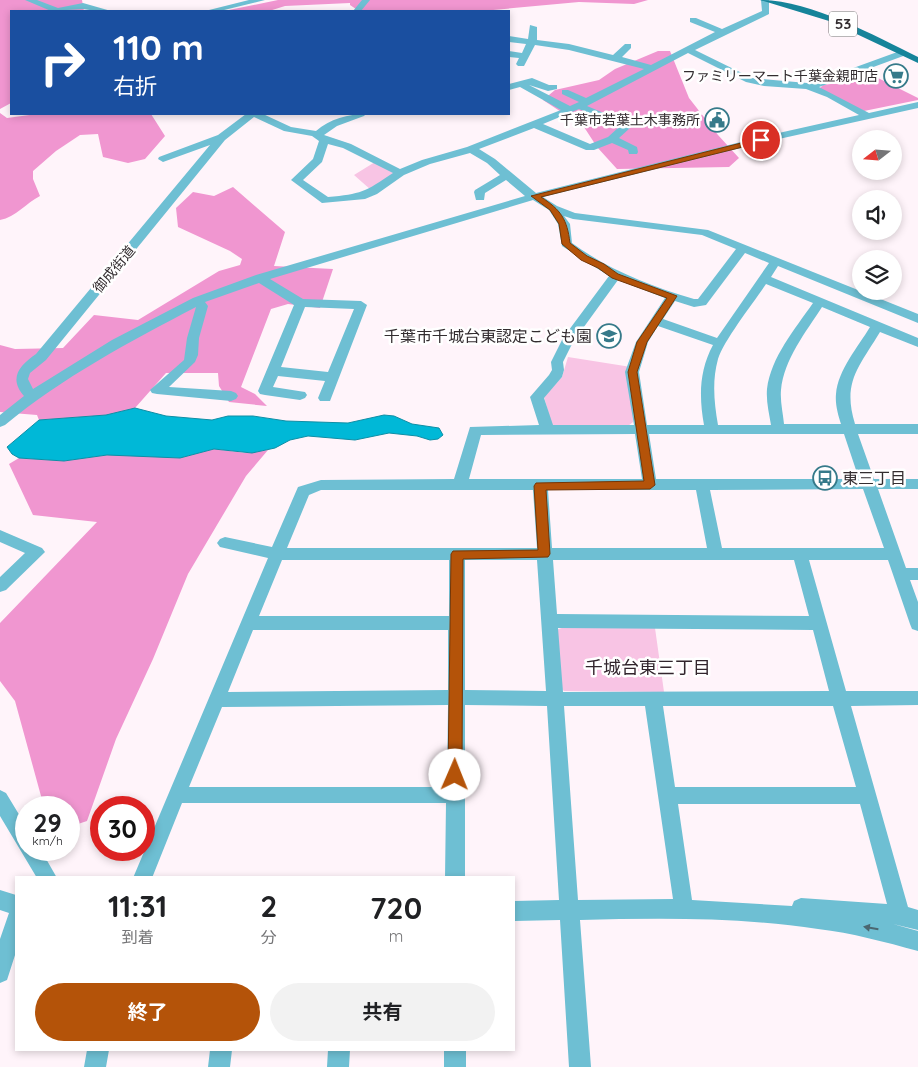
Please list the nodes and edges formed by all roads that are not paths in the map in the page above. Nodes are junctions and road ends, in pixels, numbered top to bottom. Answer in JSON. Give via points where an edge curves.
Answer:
{"nodes":[{"id":1,"x":29,"y":0,"type":"edge"},
{"id":2,"x":261,"y":0,"type":"edge"},
{"id":3,"x":366,"y":0,"type":"edge"},
{"id":4,"x":764,"y":0,"type":"edge"},
{"id":5,"x":56,"y":10,"type":"edge"},
{"id":6,"x":62,"y":10,"type":"edge"},
{"id":7,"x":103,"y":10,"type":"edge"},
{"id":8,"x":214,"y":10,"type":"edge"},
{"id":9,"x":358,"y":10,"type":"edge"},
{"id":10,"x":694,"y":20,"type":"dead end"},
{"id":11,"x":533,"y":27,"type":"dead end"},
{"id":12,"x":722,"y":32,"type":"junction"},
{"id":13,"x":510,"y":38,"type":"edge"},
{"id":14,"x":532,"y":42,"type":"junction"},
{"id":15,"x":628,"y":46,"type":"dead end"},
{"id":16,"x":688,"y":50,"type":"junction"},
{"id":17,"x":903,"y":52,"type":"junction"},
{"id":18,"x":510,"y":54,"type":"edge"},
{"id":19,"x":615,"y":58,"type":"junction"},
{"id":20,"x":918,"y":60,"type":"edge"},
{"id":21,"x":653,"y":68,"type":"junction"},
{"id":22,"x":523,"y":85,"type":"junction"},
{"id":23,"x":806,"y":86,"type":"junction"},
{"id":24,"x":510,"y":87,"type":"edge"},
{"id":25,"x":554,"y":87,"type":"dead end"},
{"id":26,"x":565,"y":92,"type":"dead end"},
{"id":27,"x":918,"y":105,"type":"edge"},
{"id":28,"x":578,"y":106,"type":"junction"},
{"id":29,"x":251,"y":115,"type":"edge"},
{"id":30,"x":258,"y":115,"type":"edge"},
{"id":31,"x":357,"y":115,"type":"edge"},
{"id":32,"x":867,"y":116,"type":"junction"},
{"id":33,"x":534,"y":124,"type":"junction"},
{"id":34,"x":222,"y":138,"type":"junction"},
{"id":35,"x":321,"y":138,"type":"junction"},
{"id":36,"x":612,"y":139,"type":"junction"},
{"id":37,"x":472,"y":149,"type":"junction"},
{"id":38,"x":633,"y":152,"type":"dead end"},
{"id":39,"x":187,"y":167,"type":"junction"},
{"id":40,"x":400,"y":173,"type":"junction"},
{"id":41,"x":507,"y":175,"type":"junction"},
{"id":42,"x":535,"y":196,"type":"junction"},
{"id":43,"x":480,"y":198,"type":"dead end"},
{"id":44,"x":553,"y":208,"type":"junction"},
{"id":45,"x":743,"y":248,"type":"junction"},
{"id":46,"x":776,"y":261,"type":"junction"},
{"id":47,"x":615,"y":276,"type":"junction"},
{"id":48,"x":260,"y":278,"type":"junction"},
{"id":49,"x":765,"y":279,"type":"junction"},
{"id":50,"x":672,"y":296,"type":"junction"},
{"id":51,"x":197,"y":302,"type":"junction"},
{"id":52,"x":301,"y":302,"type":"junction"},
{"id":53,"x":820,"y":302,"type":"junction"},
{"id":54,"x":73,"y":318,"type":"junction"},
{"id":55,"x":918,"y":319,"type":"edge"},
{"id":56,"x":90,"y":320,"type":"dead end"},
{"id":57,"x":655,"y":320,"type":"junction"},
{"id":58,"x":877,"y":326,"type":"junction"},
{"id":59,"x":720,"y":343,"type":"junction"},
{"id":60,"x":918,"y":343,"type":"edge"},
{"id":61,"x":274,"y":371,"type":"junction"},
{"id":62,"x":333,"y":377,"type":"junction"},
{"id":63,"x":300,"y":395,"type":"dead end"},
{"id":64,"x":32,"y":396,"type":"junction"},
{"id":65,"x":231,"y":396,"type":"dead end"},
{"id":66,"x":325,"y":398,"type":"dead end"},
{"id":67,"x":0,"y":422,"type":"edge"},
{"id":68,"x":778,"y":428,"type":"junction"},
{"id":69,"x":712,"y":429,"type":"junction"},
{"id":70,"x":849,"y":429,"type":"junction"},
{"id":71,"x":918,"y":429,"type":"edge"},
{"id":72,"x":548,"y":430,"type":"junction"},
{"id":73,"x":640,"y":430,"type":"junction"},
{"id":74,"x":918,"y":484,"type":"edge"},
{"id":75,"x":460,"y":485,"type":"junction"},
{"id":76,"x":650,"y":485,"type":"junction"},
{"id":77,"x":702,"y":485,"type":"junction"},
{"id":78,"x":870,"y":485,"type":"junction"},
{"id":79,"x":540,"y":486,"type":"junction"},
{"id":80,"x":0,"y":536,"type":"edge"},
{"id":81,"x":225,"y":543,"type":"dead end"},
{"id":82,"x":277,"y":554,"type":"junction"},
{"id":83,"x":457,"y":554,"type":"junction"},
{"id":84,"x":544,"y":554,"type":"junction"},
{"id":85,"x":716,"y":554,"type":"junction"},
{"id":86,"x":800,"y":554,"type":"junction"},
{"id":87,"x":893,"y":554,"type":"junction"},
{"id":88,"x":900,"y":574,"type":"junction"},
{"id":89,"x":918,"y":574,"type":"edge"},
{"id":90,"x":0,"y":586,"type":"edge"},
{"id":91,"x":550,"y":621,"type":"junction"},
{"id":92,"x":247,"y":623,"type":"junction"},
{"id":93,"x":455,"y":623,"type":"junction"},
{"id":94,"x":819,"y":623,"type":"junction"},
{"id":95,"x":918,"y":624,"type":"edge"},
{"id":96,"x":456,"y":697,"type":"junction"},
{"id":97,"x":918,"y":698,"type":"edge"},
{"id":98,"x":553,"y":699,"type":"junction"},
{"id":99,"x":653,"y":699,"type":"junction"},
{"id":100,"x":840,"y":699,"type":"junction"},
{"id":101,"x":217,"y":700,"type":"junction"},
{"id":102,"x":175,"y":795,"type":"junction"},
{"id":103,"x":454,"y":795,"type":"junction"},
{"id":104,"x":668,"y":795,"type":"junction"},
{"id":105,"x":866,"y":796,"type":"junction"},
{"id":106,"x":0,"y":799,"type":"edge"},
{"id":107,"x":15,"y":824,"type":"edge"},
{"id":108,"x":37,"y":861,"type":"edge"},
{"id":109,"x":47,"y":876,"type":"edge"},
{"id":110,"x":143,"y":876,"type":"edge"},
{"id":111,"x":455,"y":876,"type":"edge"},
{"id":112,"x":0,"y":900,"type":"edge"},
{"id":113,"x":15,"y":905,"type":"edge"},
{"id":114,"x":684,"y":909,"type":"junction"},
{"id":115,"x":568,"y":910,"type":"junction"},
{"id":116,"x":515,"y":911,"type":"edge"},
{"id":117,"x":750,"y":911,"type":"junction"},
{"id":118,"x":909,"y":918,"type":"edge"},
{"id":119,"x":15,"y":923,"type":"edge"},
{"id":120,"x":918,"y":942,"type":"edge"},
{"id":121,"x":0,"y":973,"type":"edge"},
{"id":122,"x":98,"y":1051,"type":"edge"},
{"id":123,"x":222,"y":1051,"type":"edge"},
{"id":124,"x":339,"y":1051,"type":"edge"},
{"id":125,"x":455,"y":1051,"type":"edge"},
{"id":126,"x":95,"y":1067,"type":"edge"},
{"id":127,"x":219,"y":1067,"type":"edge"},
{"id":128,"x":338,"y":1067,"type":"edge"},
{"id":129,"x":455,"y":1067,"type":"edge"},
{"id":130,"x":580,"y":1067,"type":"edge"}],
"edges":[{"from":1,"to":5,"type":"street"},
{"from":2,"to":8,"type":"street"},
{"from":3,"to":9,"type":"street"},
{"from":4,"to":12,"type":"street","via":[[764,14]]},
{"from":4,"to":17,"type":"main road","number":"53","via":[[832,19]]},
{"from":6,"to":7,"type":"street","via":[[83,6]]},
{"from":10,"to":12,"type":"street"},
{"from":11,"to":14,"type":"street"},
{"from":12,"to":16,"type":"street"},
{"from":13,"to":14,"type":"street"},
{"from":14,"to":18,"type":"street","via":[[523,60]]},
{"from":14,"to":19,"type":"street","via":[[569,47],[590,56]]},
{"from":15,"to":19,"type":"street"},
{"from":16,"to":21,"type":"street"},
{"from":16,"to":23,"type":"street","via":[[759,84]]},
{"from":17,"to":20,"type":"main road","number":"53"},
{"from":17,"to":23,"type":"street"},
{"from":19,"to":21,"type":"street"},
{"from":21,"to":28,"type":"street"},
{"from":22,"to":24,"type":"street"},
{"from":22,"to":25,"type":"street","via":[[532,81],[548,88]]},
{"from":22,"to":28,"type":"street"},
{"from":23,"to":32,"type":"street"},
{"from":26,"to":28,"type":"street"},
{"from":27,"to":32,"type":"street"},
{"from":28,"to":33,"type":"street"},
{"from":28,"to":36,"type":"street","via":[[626,126]]},
{"from":29,"to":34,"type":"street","name":"御成街道"},
{"from":30,"to":35,"type":"street","via":[[288,129]]},
{"from":31,"to":35,"type":"street","via":[[338,120]]},
{"from":32,"to":42,"type":"street"},
{"from":33,"to":36,"type":"street","via":[[590,148]]},
{"from":33,"to":37,"type":"street"},
{"from":34,"to":39,"type":"street","name":"御成街道"},
{"from":34,"to":39,"type":"street","via":[[164,159]]},
{"from":35,"to":40,"type":"street","via":[[347,146]]},
{"from":35,"to":40,"type":"street","via":[[318,160],[296,180],[326,201],[361,197]]},
{"from":36,"to":38,"type":"street","via":[[634,149]]},
{"from":37,"to":40,"type":"street"},
{"from":37,"to":41,"type":"street"},
{"from":39,"to":54,"type":"street","name":"御成街道"},
{"from":41,"to":42,"type":"street"},
{"from":41,"to":43,"type":"street","via":[[479,192]]},
{"from":42,"to":44,"type":"street"},
{"from":42,"to":48,"type":"street"},
{"from":44,"to":45,"type":"street","via":[[582,218],[704,232]]},
{"from":44,"to":47,"type":"street","via":[[564,224],[566,244]]},
{"from":45,"to":46,"type":"street"},
{"from":45,"to":50,"type":"street","via":[[702,302],[694,303]]},
{"from":46,"to":49,"type":"street"},
{"from":46,"to":55,"type":"street"},
{"from":47,"to":50,"type":"street"},
{"from":47,"to":72,"type":"street","via":[[567,340],[557,362],[555,377],[537,397]]},
{"from":48,"to":51,"type":"street"},
{"from":48,"to":52,"type":"street","via":[[292,300]]},
{"from":49,"to":53,"type":"street"},
{"from":49,"to":59,"type":"street"},
{"from":50,"to":57,"type":"street"},
{"from":51,"to":64,"type":"street","via":[[116,342]]},
{"from":51,"to":65,"type":"street","via":[[202,306],[189,362],[157,390]]},
{"from":52,"to":61,"type":"street"},
{"from":52,"to":62,"type":"street","via":[[361,305]]},
{"from":53,"to":58,"type":"street"},
{"from":53,"to":68,"type":"street","via":[[777,374],[774,391]]},
{"from":54,"to":56,"type":"street"},
{"from":54,"to":64,"type":"street","name":"御成街道","via":[[41,357],[24,371],[21,377],[23,389]]},
{"from":57,"to":59,"type":"street"},
{"from":57,"to":73,"type":"street","via":[[642,342],[632,372]]},
{"from":58,"to":60,"type":"street"},
{"from":58,"to":70,"type":"street","via":[[842,392],[842,406]]},
{"from":59,"to":69,"type":"street","via":[[712,358],[707,386]]},
{"from":61,"to":62,"type":"street"},
{"from":61,"to":63,"type":"street","via":[[265,391]]},
{"from":62,"to":66,"type":"street"},
{"from":64,"to":67,"type":"street"},
{"from":68,"to":69,"type":"street"},
{"from":68,"to":70,"type":"street"},
{"from":69,"to":73,"type":"street"},
{"from":70,"to":71,"type":"street"},
{"from":70,"to":78,"type":"street"},
{"from":72,"to":73,"type":"street"},
{"from":72,"to":75,"type":"street","via":[[475,430]]},
{"from":73,"to":76,"type":"street"},
{"from":74,"to":78,"type":"street"},
{"from":75,"to":79,"type":"street"},
{"from":75,"to":82,"type":"street","via":[[311,487],[303,491]]},
{"from":76,"to":77,"type":"street"},
{"from":76,"to":79,"type":"street"},
{"from":77,"to":78,"type":"street"},
{"from":77,"to":85,"type":"street"},
{"from":78,"to":87,"type":"street"},
{"from":79,"to":84,"type":"street"},
{"from":80,"to":90,"type":"street","via":[[37,552]]},
{"from":81,"to":82,"type":"street"},
{"from":82,"to":83,"type":"street"},
{"from":82,"to":92,"type":"street"},
{"from":83,"to":84,"type":"street"},
{"from":83,"to":93,"type":"street"},
{"from":84,"to":85,"type":"street"},
{"from":84,"to":91,"type":"street"},
{"from":85,"to":86,"type":"street"},
{"from":86,"to":87,"type":"street"},
{"from":86,"to":94,"type":"street"},
{"from":87,"to":88,"type":"street"},
{"from":88,"to":89,"type":"street"},
{"from":88,"to":95,"type":"street"},
{"from":91,"to":94,"type":"street"},
{"from":91,"to":98,"type":"street"},
{"from":92,"to":93,"type":"street"},
{"from":92,"to":101,"type":"street"},
{"from":93,"to":96,"type":"street"},
{"from":94,"to":100,"type":"street"},
{"from":96,"to":98,"type":"street"},
{"from":96,"to":101,"type":"street"},
{"from":96,"to":103,"type":"street"},
{"from":97,"to":100,"type":"street"},
{"from":98,"to":99,"type":"street"},
{"from":98,"to":115,"type":"street"},
{"from":99,"to":100,"type":"street"},
{"from":99,"to":104,"type":"street"},
{"from":100,"to":105,"type":"street"},
{"from":101,"to":102,"type":"street"},
{"from":102,"to":103,"type":"street"},
{"from":102,"to":110,"type":"street"},
{"from":103,"to":111,"type":"street"},
{"from":104,"to":105,"type":"street"},
{"from":104,"to":114,"type":"street"},
{"from":105,"to":118,"type":"street"},
{"from":106,"to":107,"type":"street"},
{"from":108,"to":109,"type":"street"},
{"from":112,"to":113,"type":"street"},
{"from":114,"to":115,"type":"street"},
{"from":114,"to":117,"type":"street"},
{"from":115,"to":116,"type":"street"},
{"from":115,"to":130,"type":"street"},
{"from":117,"to":118,"type":"street","via":[[811,908]]},
{"from":120,"to":117,"type":"street","one_way":true,"via":[[882,930]]},
{"from":119,"to":121,"type":"street"},
{"from":122,"to":126,"type":"street"},
{"from":123,"to":127,"type":"street"},
{"from":124,"to":128,"type":"street"},
{"from":125,"to":129,"type":"street"}]}
